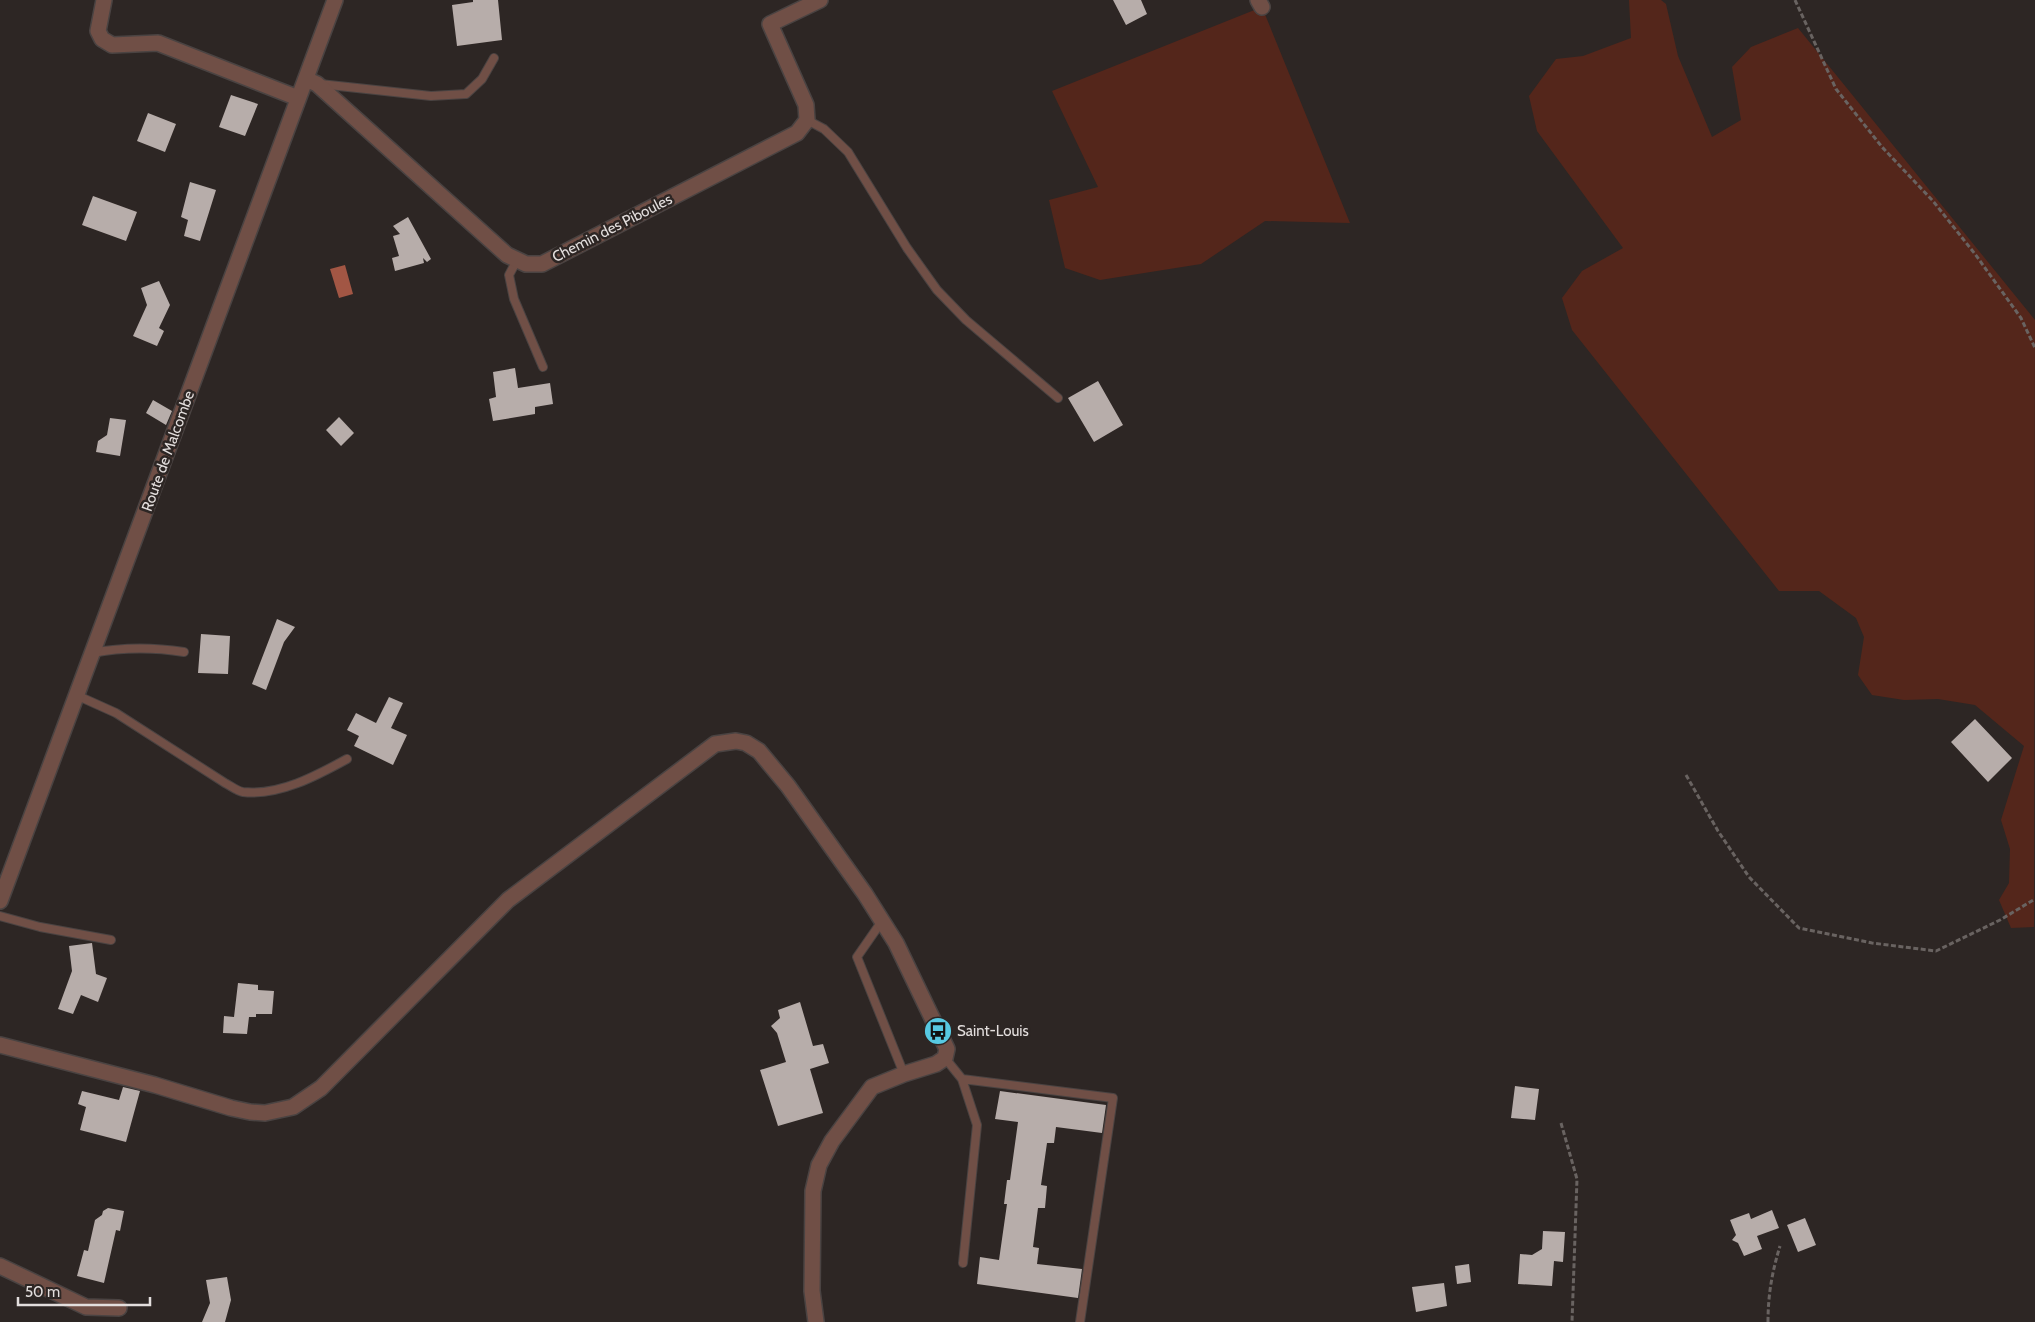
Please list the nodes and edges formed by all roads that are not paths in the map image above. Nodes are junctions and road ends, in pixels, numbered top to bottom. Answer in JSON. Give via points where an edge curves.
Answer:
{"nodes":[{"id":1,"x":104,"y":0,"type":"edge"},
{"id":2,"x":335,"y":0,"type":"edge"},
{"id":3,"x":820,"y":0,"type":"edge"},
{"id":4,"x":494,"y":58,"type":"dead end"},
{"id":5,"x":311,"y":81,"type":"junction"},
{"id":6,"x":298,"y":98,"type":"junction"},
{"id":7,"x":807,"y":120,"type":"junction"},
{"id":8,"x":517,"y":260,"type":"junction"},
{"id":9,"x":543,"y":367,"type":"dead end"},
{"id":10,"x":1058,"y":398,"type":"dead end"},
{"id":11,"x":184,"y":652,"type":"dead end"},
{"id":12,"x":92,"y":653,"type":"junction"},
{"id":13,"x":76,"y":695,"type":"junction"},
{"id":14,"x":346,"y":759,"type":"dead end"},
{"id":15,"x":0,"y":901,"type":"edge"},
{"id":16,"x":0,"y":916,"type":"edge"},
{"id":17,"x":882,"y":921,"type":"junction"},
{"id":18,"x":111,"y":940,"type":"dead end"},
{"id":19,"x":0,"y":1045,"type":"edge"},
{"id":20,"x":945,"y":1058,"type":"junction"},
{"id":21,"x":904,"y":1074,"type":"junction"},
{"id":22,"x":962,"y":1079,"type":"junction"},
{"id":23,"x":963,"y":1263,"type":"dead end"},
{"id":24,"x":0,"y":1266,"type":"edge"},
{"id":25,"x":119,"y":1308,"type":"dead end"},
{"id":26,"x":816,"y":1322,"type":"edge"},
{"id":27,"x":1080,"y":1322,"type":"edge"}],
"edges":[{"from":1,"to":6,"type":"street","via":[[98,31],[102,39],[112,45],[158,43]]},
{"from":2,"to":5,"type":"street","name":"Route de Malcombe"},
{"from":3,"to":7,"type":"street","via":[[770,24],[806,106]]},
{"from":4,"to":5,"type":"lane","via":[[482,79],[466,94],[431,96]]},
{"from":5,"to":6,"type":"street","name":"Route de Malcombe"},
{"from":5,"to":8,"type":"street","name":"Chemin des Piboules","via":[[507,255]]},
{"from":6,"to":12,"type":"street","name":"Route de Malcombe"},
{"from":7,"to":8,"type":"street","name":"Chemin des Piboules","via":[[797,133],[542,264],[526,264]]},
{"from":7,"to":10,"type":"lane","via":[[824,130],[848,152],[937,290],[966,320]]},
{"from":8,"to":9,"type":"lane","via":[[509,275],[514,299]]},
{"from":11,"to":12,"type":"lane","via":[[118,648]]},
{"from":12,"to":13,"type":"street","name":"Route de Malcombe"},
{"from":13,"to":14,"type":"lane","via":[[116,713],[241,792],[276,791]]},
{"from":13,"to":15,"type":"street","name":"Route de Malcombe"},
{"from":16,"to":18,"type":"lane"},
{"from":17,"to":19,"type":"street","via":[[788,786],[759,751],[746,743],[725,741],[715,744],[508,900],[321,1088],[293,1107],[265,1113],[231,1108]]},
{"from":17,"to":20,"type":"street","via":[[947,1048]]},
{"from":17,"to":21,"type":"lane","via":[[857,957]]},
{"from":20,"to":21,"type":"street"},
{"from":20,"to":22,"type":"lane"},
{"from":21,"to":26,"type":"street","via":[[872,1087],[832,1141],[819,1165],[813,1191],[812,1291]]},
{"from":22,"to":23,"type":"lane","via":[[977,1125]]},
{"from":22,"to":27,"type":"lane","via":[[1113,1098]]},
{"from":24,"to":25,"type":"street","via":[[86,1307]]}]}
